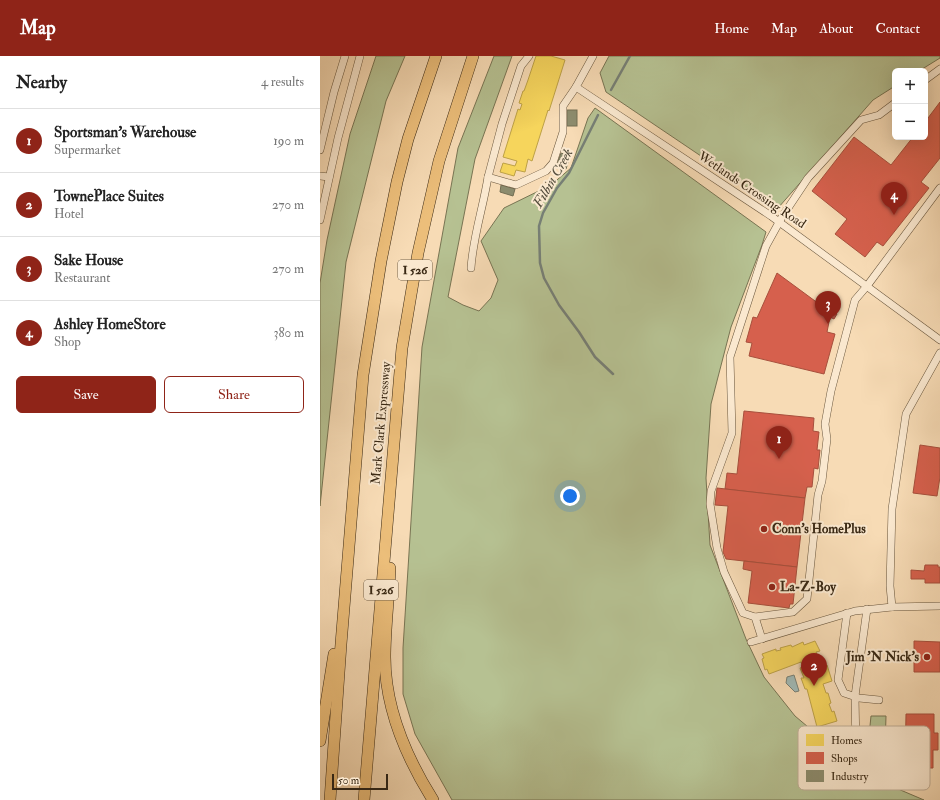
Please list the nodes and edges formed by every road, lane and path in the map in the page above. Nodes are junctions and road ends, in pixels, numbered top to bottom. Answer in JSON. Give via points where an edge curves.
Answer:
{"nodes":[{"id":1,"x":345,"y":56,"type":"edge"},
{"id":2,"x":360,"y":56,"type":"edge"},
{"id":3,"x":436,"y":56,"type":"edge"},
{"id":4,"x":473,"y":56,"type":"edge"},
{"id":5,"x":529,"y":56,"type":"edge"},
{"id":6,"x":593,"y":56,"type":"edge"},
{"id":7,"x":940,"y":68,"type":"edge"},
{"id":8,"x":928,"y":78,"type":"edge"},
{"id":9,"x":576,"y":87,"type":"junction"},
{"id":10,"x":894,"y":104,"type":"edge"},
{"id":11,"x":320,"y":150,"type":"edge"},
{"id":12,"x":320,"y":176,"type":"edge"},
{"id":13,"x":329,"y":177,"type":"junction"},
{"id":14,"x":488,"y":177,"type":"junction"},
{"id":15,"x":940,"y":188,"type":"edge"},
{"id":16,"x":320,"y":220,"type":"edge"},
{"id":17,"x":779,"y":222,"type":"junction"},
{"id":18,"x":471,"y":268,"type":"dead end"},
{"id":19,"x":867,"y":286,"type":"junction"},
{"id":20,"x":940,"y":340,"type":"edge"},
{"id":21,"x":940,"y":353,"type":"edge"},
{"id":22,"x":399,"y":380,"type":"junction"},
{"id":23,"x":352,"y":508,"type":"junction"},
{"id":24,"x":940,"y":606,"type":"edge"},
{"id":25,"x":892,"y":607,"type":"junction"},
{"id":26,"x":867,"y":609,"type":"junction"},
{"id":27,"x":847,"y":613,"type":"junction"},
{"id":28,"x":755,"y":617,"type":"junction"},
{"id":29,"x":762,"y":639,"type":"junction"},
{"id":30,"x":751,"y":642,"type":"dead end"},
{"id":31,"x":855,"y":696,"type":"junction"},
{"id":32,"x":879,"y":700,"type":"dead end"},
{"id":33,"x":856,"y":726,"type":"edge"},
{"id":34,"x":320,"y":741,"type":"edge"},
{"id":35,"x":330,"y":800,"type":"edge"},
{"id":36,"x":364,"y":800,"type":"edge"},
{"id":37,"x":433,"y":800,"type":"edge"}],
"edges":[{"from":1,"to":11,"type":"street"},
{"from":2,"to":13,"type":"street"},
{"from":3,"to":23,"type":"highway","name":"Mark Clark Expressway","number":"I 526","via":[[408,139],[384,246],[363,375]]},
{"from":4,"to":22,"type":"highway","name":"Mark Clark Expressway","number":"I 526","via":[[439,161],[428,206],[409,302]]},
{"from":5,"to":14,"type":"street","via":[[521,66]]},
{"from":6,"to":9,"type":"street"},
{"from":7,"to":8,"type":"street"},
{"from":9,"to":14,"type":"street","via":[[562,106],[563,132],[553,163],[546,171],[516,185]]},
{"from":9,"to":17,"type":"street","name":"Wetlands Crossing Road"},
{"from":10,"to":17,"type":"street","via":[[879,115],[861,120],[808,178]]},
{"from":12,"to":13,"type":"street"},
{"from":13,"to":16,"type":"street"},
{"from":14,"to":18,"type":"street","via":[[472,250]]},
{"from":15,"to":19,"type":"street"},
{"from":17,"to":19,"type":"street","name":"Wetlands Crossing Road"},
{"from":17,"to":28,"type":"street","via":[[766,246],[730,357],[732,433],[711,491],[710,504],[717,548],[724,572],[742,613]]},
{"from":19,"to":20,"type":"street","name":"Wetlands Crossing Road"},
{"from":19,"to":28,"type":"street","via":[[855,300],[825,424],[827,443],[818,495],[807,599],[793,612]]},
{"from":21,"to":25,"type":"street","via":[[906,414],[892,509]]},
{"from":22,"to":36,"type":"highway","name":"Mark Clark Expressway","number":"I 526"},
{"from":22,"to":37,"type":"highway","via":[[385,658],[387,683],[401,739]]},
{"from":23,"to":34,"type":"highway","via":[[336,643]]},
{"from":23,"to":35,"type":"highway","name":"Mark Clark Expressway","number":"I 526"},
{"from":24,"to":25,"type":"street"},
{"from":25,"to":26,"type":"street"},
{"from":26,"to":27,"type":"street"},
{"from":26,"to":31,"type":"street"},
{"from":27,"to":29,"type":"street"},
{"from":27,"to":31,"type":"street","via":[[838,680],[844,693]]},
{"from":28,"to":29,"type":"street"},
{"from":29,"to":30,"type":"street"},
{"from":31,"to":32,"type":"street"},
{"from":31,"to":33,"type":"street"}]}
